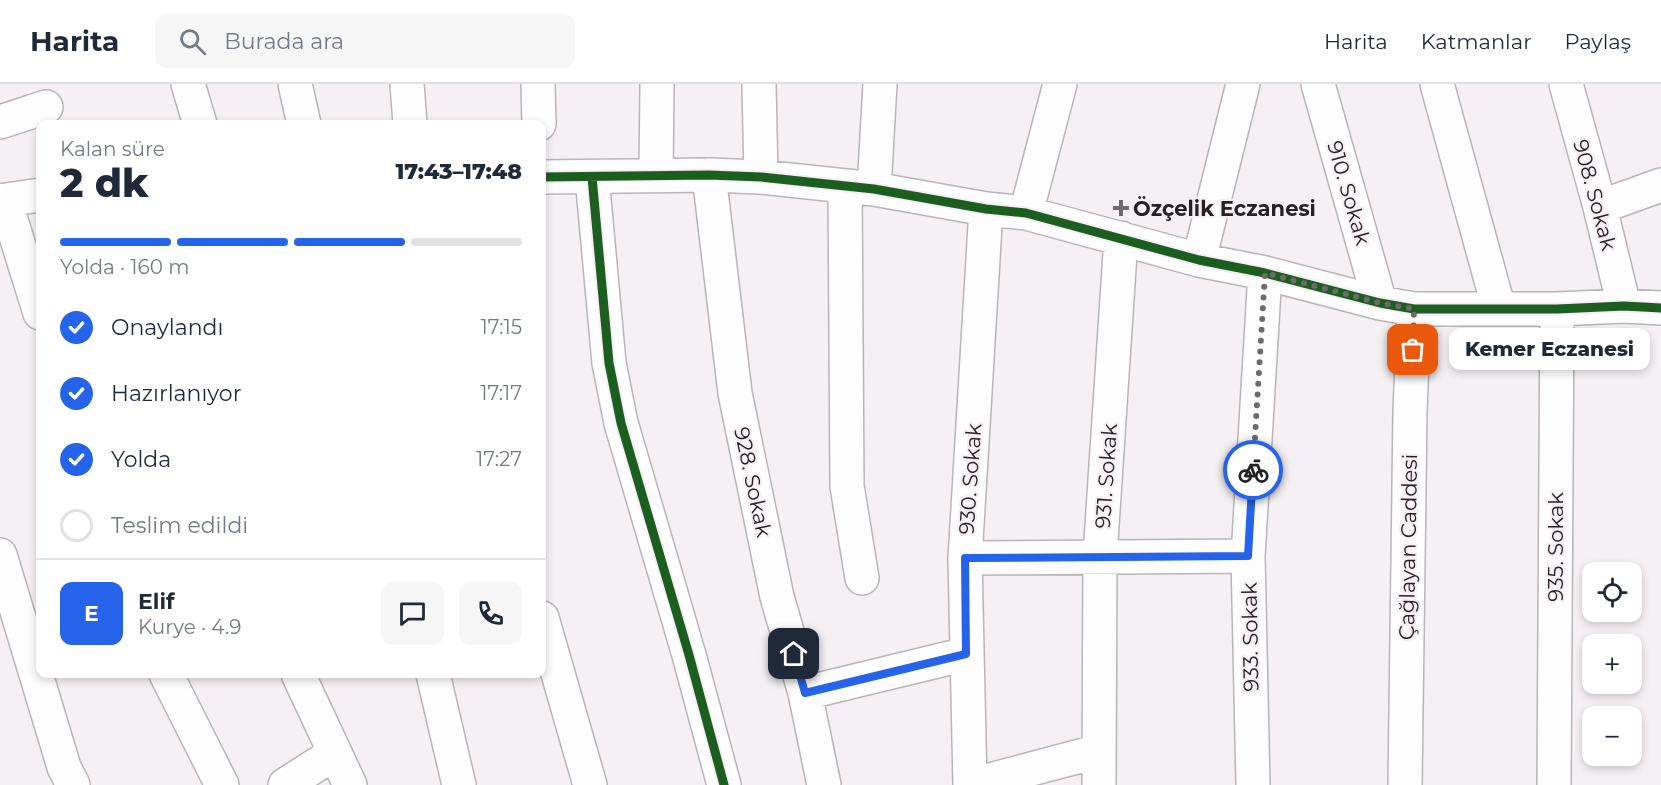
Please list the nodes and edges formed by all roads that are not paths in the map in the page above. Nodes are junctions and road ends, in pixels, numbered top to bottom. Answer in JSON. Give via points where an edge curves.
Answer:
{"nodes":[{"id":1,"x":188,"y":84,"type":"edge"},
{"id":2,"x":295,"y":84,"type":"edge"},
{"id":3,"x":407,"y":84,"type":"edge"},
{"id":4,"x":538,"y":84,"type":"edge"},
{"id":5,"x":657,"y":84,"type":"edge"},
{"id":6,"x":759,"y":84,"type":"edge"},
{"id":7,"x":880,"y":84,"type":"edge"},
{"id":8,"x":1060,"y":84,"type":"edge"},
{"id":9,"x":1243,"y":84,"type":"edge"},
{"id":10,"x":1318,"y":84,"type":"edge"},
{"id":11,"x":1437,"y":84,"type":"edge"},
{"id":12,"x":1566,"y":84,"type":"edge"},
{"id":13,"x":45,"y":105,"type":"edge"},
{"id":14,"x":199,"y":120,"type":"edge"},
{"id":15,"x":303,"y":120,"type":"edge"},
{"id":16,"x":410,"y":120,"type":"edge"},
{"id":17,"x":539,"y":120,"type":"edge"},
{"id":18,"x":0,"y":122,"type":"edge"},
{"id":19,"x":656,"y":175,"type":"junction"},
{"id":20,"x":709,"y":175,"type":"junction"},
{"id":21,"x":546,"y":177,"type":"edge"},
{"id":22,"x":592,"y":177,"type":"junction"},
{"id":23,"x":761,"y":177,"type":"junction"},
{"id":24,"x":1661,"y":185,"type":"edge"},
{"id":25,"x":860,"y":188,"type":"junction"},
{"id":26,"x":36,"y":196,"type":"edge"},
{"id":27,"x":2,"y":201,"type":"edge"},
{"id":28,"x":1600,"y":207,"type":"junction"},
{"id":29,"x":986,"y":209,"type":"junction"},
{"id":30,"x":1026,"y":213,"type":"junction"},
{"id":31,"x":1121,"y":238,"type":"junction"},
{"id":32,"x":1199,"y":260,"type":"junction"},
{"id":33,"x":1265,"y":273,"type":"junction"},
{"id":34,"x":36,"y":301,"type":"edge"},
{"id":35,"x":1380,"y":303,"type":"junction"},
{"id":36,"x":1624,"y":306,"type":"junction"},
{"id":37,"x":1661,"y":308,"type":"edge"},
{"id":38,"x":1414,"y":309,"type":"junction"},
{"id":39,"x":1499,"y":309,"type":"junction"},
{"id":40,"x":1557,"y":309,"type":"junction"},
{"id":41,"x":0,"y":555,"type":"edge"},
{"id":42,"x":1100,"y":556,"type":"junction"},
{"id":43,"x":1248,"y":556,"type":"junction"},
{"id":44,"x":965,"y":558,"type":"junction"},
{"id":45,"x":862,"y":578,"type":"dead end"},
{"id":46,"x":546,"y":632,"type":"edge"},
{"id":47,"x":966,"y":654,"type":"junction"},
{"id":48,"x":36,"y":674,"type":"edge"},
{"id":49,"x":37,"y":678,"type":"edge"},
{"id":50,"x":168,"y":678,"type":"edge"},
{"id":51,"x":300,"y":678,"type":"edge"},
{"id":52,"x":434,"y":678,"type":"edge"},
{"id":53,"x":805,"y":693,"type":"junction"},
{"id":54,"x":1099,"y":751,"type":"junction"},
{"id":55,"x":335,"y":753,"type":"junction"},
{"id":56,"x":73,"y":785,"type":"edge"},
{"id":57,"x":222,"y":785,"type":"edge"},
{"id":58,"x":285,"y":785,"type":"edge"},
{"id":59,"x":350,"y":785,"type":"edge"},
{"id":60,"x":459,"y":785,"type":"edge"},
{"id":61,"x":590,"y":785,"type":"edge"},
{"id":62,"x":724,"y":785,"type":"edge"},
{"id":63,"x":824,"y":785,"type":"edge"},
{"id":64,"x":970,"y":785,"type":"edge"},
{"id":65,"x":1099,"y":785,"type":"edge"},
{"id":66,"x":1253,"y":785,"type":"edge"},
{"id":67,"x":1405,"y":785,"type":"edge"},
{"id":68,"x":1554,"y":785,"type":"edge"}],
"edges":[{"from":1,"to":14,"type":"street"},
{"from":2,"to":15,"type":"street"},
{"from":3,"to":16,"type":"street"},
{"from":4,"to":17,"type":"street"},
{"from":5,"to":19,"type":"street"},
{"from":6,"to":23,"type":"street"},
{"from":7,"to":25,"type":"street"},
{"from":8,"to":30,"type":"street"},
{"from":9,"to":32,"type":"street"},
{"from":10,"to":35,"type":"street","name":"910. Sokak"},
{"from":11,"to":39,"type":"street"},
{"from":12,"to":28,"type":"street","name":"908. Sokak"},
{"from":13,"to":18,"type":"street"},
{"from":19,"to":20,"type":"street"},
{"from":19,"to":22,"type":"street"},
{"from":20,"to":23,"type":"street"},
{"from":20,"to":53,"type":"street","name":"928. Sokak","via":[[735,393],[777,597]]},
{"from":21,"to":22,"type":"street"},
{"from":22,"to":62,"type":"street","via":[[609,363],[621,423]]},
{"from":23,"to":25,"type":"street"},
{"from":24,"to":28,"type":"street"},
{"from":25,"to":29,"type":"street"},
{"from":25,"to":45,"type":"street","via":[[847,486]]},
{"from":26,"to":27,"type":"street"},
{"from":27,"to":34,"type":"street"},
{"from":28,"to":36,"type":"street","name":"908. Sokak"},
{"from":29,"to":30,"type":"street"},
{"from":29,"to":44,"type":"street","name":"930. Sokak"},
{"from":30,"to":31,"type":"street"},
{"from":31,"to":32,"type":"street"},
{"from":31,"to":42,"type":"street","name":"931. Sokak"},
{"from":32,"to":33,"type":"street"},
{"from":33,"to":35,"type":"street"},
{"from":33,"to":43,"type":"street","name":"933. Sokak"},
{"from":35,"to":38,"type":"street"},
{"from":36,"to":37,"type":"street"},
{"from":36,"to":40,"type":"street"},
{"from":38,"to":39,"type":"street"},
{"from":38,"to":67,"type":"street","name":"Çağlayan Caddesi"},
{"from":39,"to":40,"type":"street"},
{"from":40,"to":68,"type":"street","name":"935. Sokak"},
{"from":41,"to":48,"type":"street"},
{"from":42,"to":43,"type":"street"},
{"from":42,"to":44,"type":"street"},
{"from":42,"to":54,"type":"street","name":"931. Sokak"},
{"from":43,"to":66,"type":"street","name":"933. Sokak"},
{"from":44,"to":47,"type":"street","name":"930. Sokak"},
{"from":46,"to":61,"type":"street"},
{"from":47,"to":53,"type":"street"},
{"from":47,"to":64,"type":"street","name":"930. Sokak"},
{"from":49,"to":56,"type":"street"},
{"from":50,"to":57,"type":"street"},
{"from":51,"to":55,"type":"street"},
{"from":52,"to":60,"type":"street"},
{"from":53,"to":63,"type":"street","name":"928. Sokak"},
{"from":54,"to":64,"type":"street"},
{"from":54,"to":65,"type":"street","name":"931. Sokak"},
{"from":55,"to":58,"type":"street"},
{"from":55,"to":59,"type":"street"}]}
